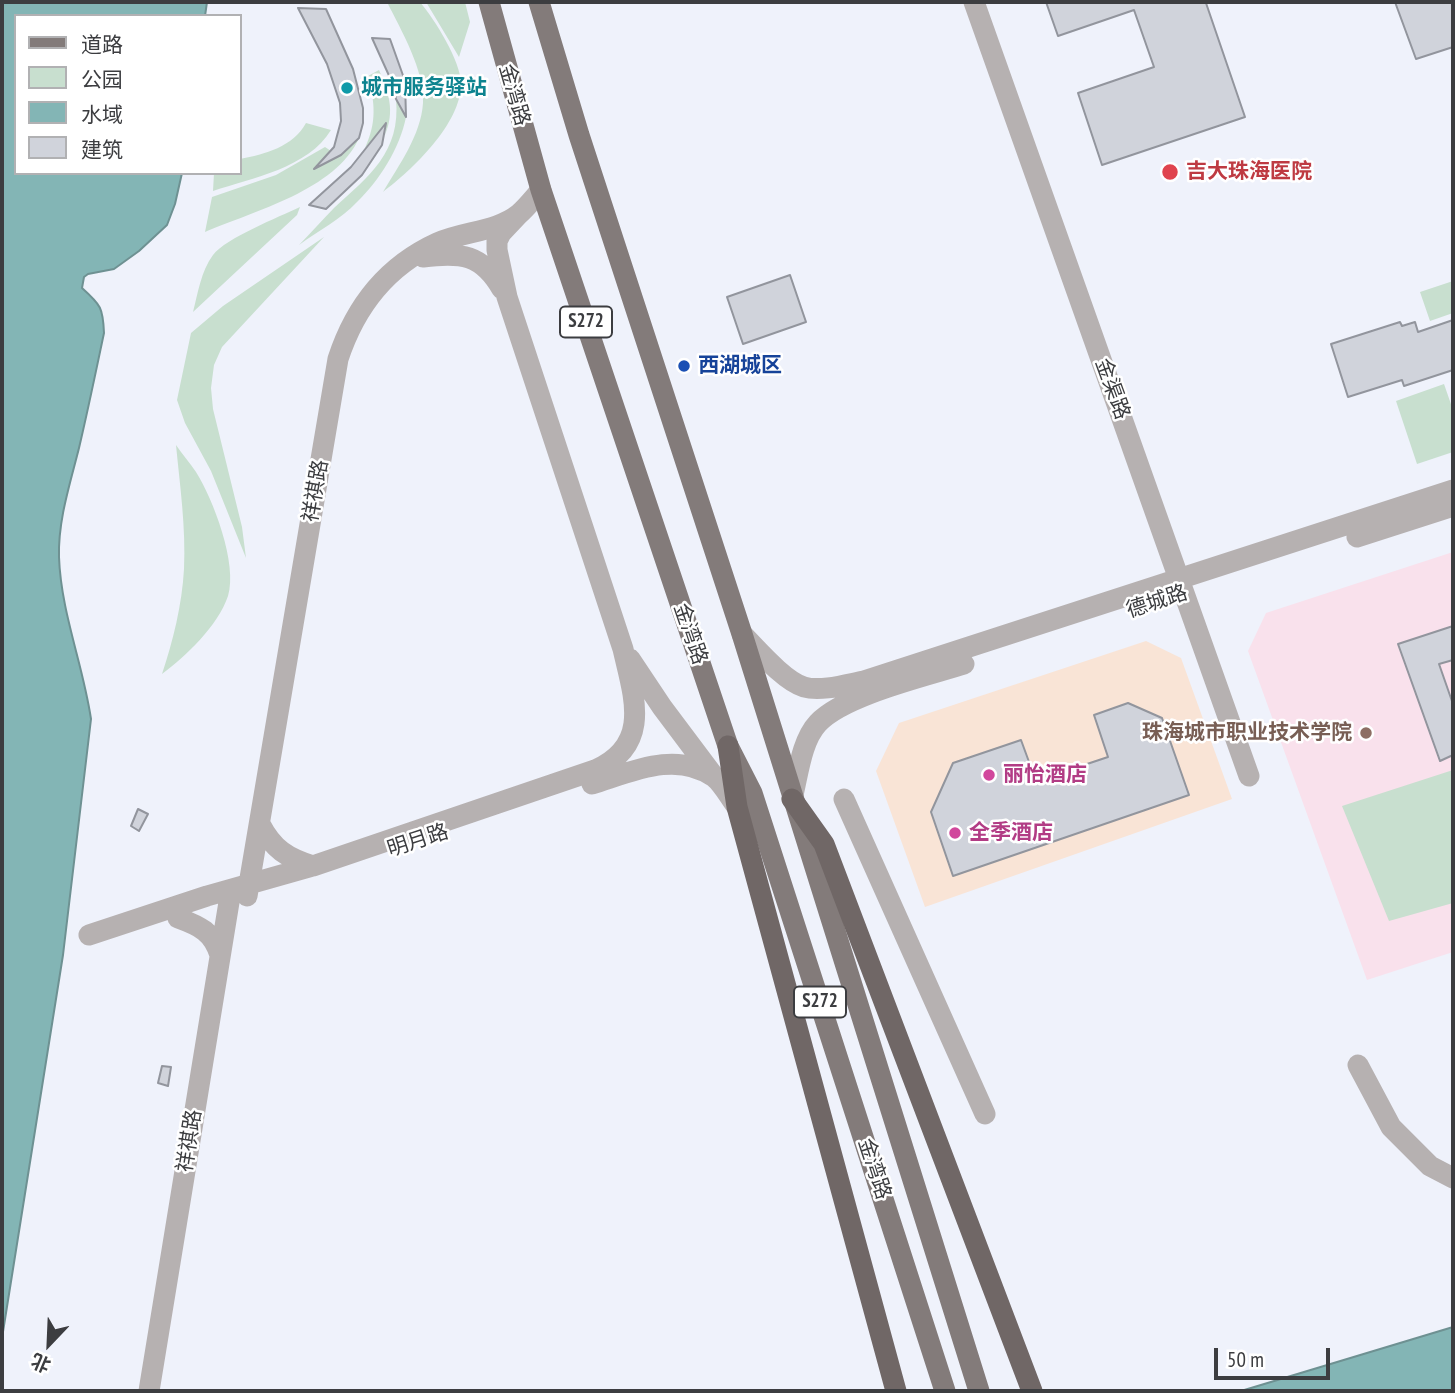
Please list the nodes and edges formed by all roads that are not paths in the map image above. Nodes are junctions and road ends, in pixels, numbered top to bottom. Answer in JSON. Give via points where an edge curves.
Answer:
{"nodes":[{"id":1,"x":489,"y":2,"type":"edge"},
{"id":2,"x":539,"y":2,"type":"edge"},
{"id":3,"x":974,"y":2,"type":"edge"},
{"id":4,"x":541,"y":190,"type":"junction"},
{"id":5,"x":518,"y":215,"type":"junction"},
{"id":6,"x":411,"y":258,"type":"junction"},
{"id":7,"x":507,"y":297,"type":"junction"},
{"id":8,"x":1453,"y":490,"type":"edge"},
{"id":9,"x":1453,"y":506,"type":"edge"},
{"id":10,"x":1182,"y":587,"type":"junction"},
{"id":11,"x":742,"y":634,"type":"junction"},
{"id":12,"x":623,"y":649,"type":"junction"},
{"id":13,"x":863,"y":689,"type":"junction"},
{"id":14,"x":727,"y":746,"type":"junction"},
{"id":15,"x":1249,"y":776,"type":"dead end"},
{"id":16,"x":716,"y":778,"type":"junction"},
{"id":17,"x":792,"y":799,"type":"junction"},
{"id":18,"x":844,"y":799,"type":"dead end"},
{"id":19,"x":737,"y":807,"type":"junction"},
{"id":20,"x":260,"y":824,"type":"junction"},
{"id":21,"x":313,"y":866,"type":"junction"},
{"id":22,"x":239,"y":893,"type":"junction"},
{"id":23,"x":178,"y":918,"type":"junction"},
{"id":24,"x":220,"y":955,"type":"junction"},
{"id":25,"x":1358,"y":1065,"type":"dead end"},
{"id":26,"x":985,"y":1114,"type":"dead end"},
{"id":27,"x":1453,"y":1178,"type":"edge"},
{"id":28,"x":149,"y":1391,"type":"edge"},
{"id":29,"x":896,"y":1391,"type":"edge"},
{"id":30,"x":944,"y":1391,"type":"edge"},
{"id":31,"x":979,"y":1391,"type":"edge"},
{"id":32,"x":1032,"y":1391,"type":"edge"}],
"edges":[{"from":1,"to":4,"type":"main road","name":"金湾路","number":"S272"},
{"from":2,"to":11,"type":"main road","name":"金湾路","number":"S272"},
{"from":3,"to":10,"type":"street","name":"金渠路"},
{"from":4,"to":5,"type":"street","name":"祥祺路"},
{"from":4,"to":14,"type":"main road","name":"金湾路","number":"S272"},
{"from":5,"to":6,"type":"street","name":"祥祺路","via":[[439,242]]},
{"from":5,"to":7,"type":"street","via":[[497,241]]},
{"from":6,"to":7,"type":"street","via":[[450,253],[468,256],[484,265]]},
{"from":6,"to":20,"type":"street","name":"祥祺路","via":[[365,302],[347,331],[338,359]]},
{"from":7,"to":12,"type":"street"},
{"from":8,"to":10,"type":"street","name":"德城路"},
{"from":9,"to":10,"type":"street","name":"德城路"},
{"from":10,"to":13,"type":"street","name":"德城路"},
{"from":10,"to":15,"type":"street","name":"金渠路"},
{"from":11,"to":13,"type":"street","via":[[777,670],[804,687]]},
{"from":11,"to":17,"type":"main road","name":"金湾路","number":"S272"},
{"from":12,"to":16,"type":"street"},
{"from":12,"to":21,"type":"street","name":"明月路","via":[[636,720],[621,755],[595,770]]},
{"from":13,"to":17,"type":"street","via":[[817,723]]},
{"from":14,"to":19,"type":"highway"},
{"from":14,"to":30,"type":"main road","name":"金湾路","number":"S272","via":[[752,793]]},
{"from":16,"to":19,"type":"street"},
{"from":16,"to":22,"type":"street","name":"明月路","via":[[681,764],[649,766]]},
{"from":17,"to":31,"type":"main road","name":"金湾路","number":"S272"},
{"from":17,"to":32,"type":"highway","via":[[824,844]]},
{"from":18,"to":26,"type":"street"},
{"from":19,"to":29,"type":"highway"},
{"from":20,"to":21,"type":"street","via":[[278,851]]},
{"from":20,"to":22,"type":"street","name":"祥祺路"},
{"from":21,"to":22,"type":"street","name":"明月路"},
{"from":22,"to":23,"type":"street","name":"明月路"},
{"from":22,"to":23,"type":"street","name":"明月路","via":[[88,942]]},
{"from":22,"to":24,"type":"street","name":"祥祺路"},
{"from":23,"to":24,"type":"street","via":[[207,931]]},
{"from":24,"to":28,"type":"street","name":"祥祺路"},
{"from":25,"to":27,"type":"street","via":[[1391,1127],[1430,1166]]}]}
